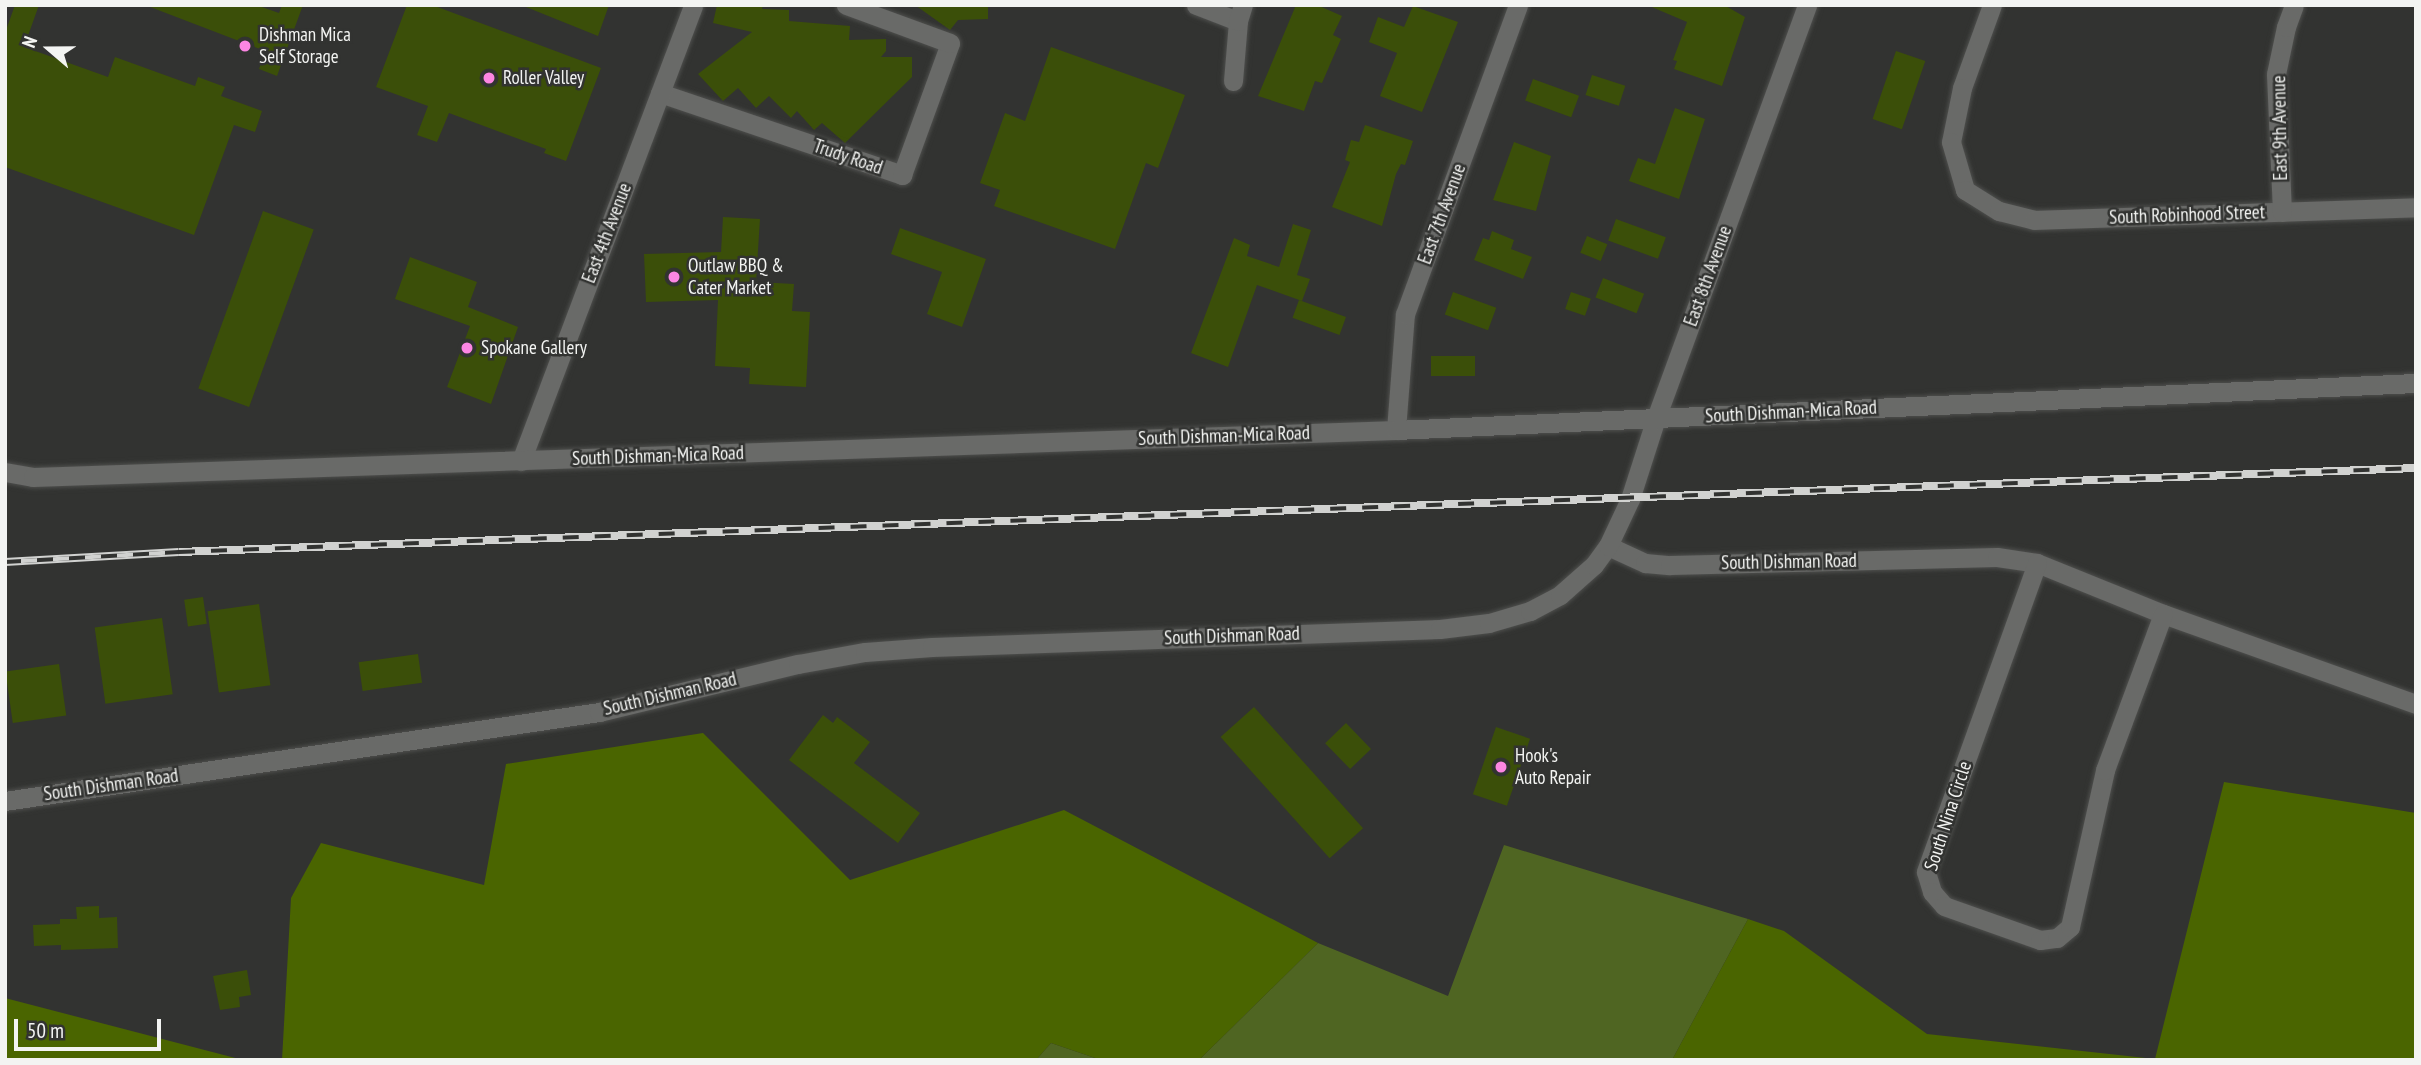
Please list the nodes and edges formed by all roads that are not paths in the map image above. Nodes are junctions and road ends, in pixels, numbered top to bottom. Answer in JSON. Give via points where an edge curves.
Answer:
{"nodes":[{"id":1,"x":694,"y":5,"type":"edge"},
{"id":2,"x":846,"y":5,"type":"edge"},
{"id":3,"x":1196,"y":5,"type":"edge"},
{"id":4,"x":1518,"y":5,"type":"edge"},
{"id":5,"x":1808,"y":5,"type":"edge"},
{"id":6,"x":1993,"y":5,"type":"edge"},
{"id":7,"x":2294,"y":5,"type":"edge"},
{"id":8,"x":1240,"y":13,"type":"edge"},
{"id":9,"x":1233,"y":81,"type":"dead end"},
{"id":10,"x":660,"y":93,"type":"junction"},
{"id":11,"x":2416,"y":207,"type":"edge"},
{"id":12,"x":2282,"y":212,"type":"junction"},
{"id":13,"x":2416,"y":383,"type":"edge"},
{"id":14,"x":1656,"y":418,"type":"junction"},
{"id":15,"x":1396,"y":430,"type":"junction"},
{"id":16,"x":521,"y":461,"type":"junction"},
{"id":17,"x":5,"y":472,"type":"edge"},
{"id":18,"x":33,"y":477,"type":"junction"},
{"id":19,"x":5,"y":488,"type":"edge"},
{"id":20,"x":1608,"y":546,"type":"junction"},
{"id":21,"x":2037,"y":563,"type":"junction"},
{"id":22,"x":2163,"y":614,"type":"junction"},
{"id":23,"x":2416,"y":704,"type":"edge"},
{"id":24,"x":5,"y":801,"type":"edge"}],
"edges":[{"from":1,"to":10,"type":"street","name":"East 4th Avenue"},
{"from":2,"to":10,"type":"street","name":"Trudy Road","via":[[950,43],[902,175]]},
{"from":3,"to":8,"type":"street"},
{"from":4,"to":15,"type":"street","name":"East 7th Avenue","via":[[1405,314]]},
{"from":5,"to":14,"type":"street","name":"East 8th Avenue"},
{"from":6,"to":12,"type":"street","name":"South Robinhood Street","via":[[1962,88],[1951,142],[1965,190],[1999,211],[2034,220]]},
{"from":7,"to":12,"type":"street","name":"East 9th Avenue","via":[[2276,74]]},
{"from":8,"to":9,"type":"street"},
{"from":10,"to":16,"type":"street","name":"East 4th Avenue"},
{"from":11,"to":12,"type":"street","name":"South Robinhood Street"},
{"from":13,"to":14,"type":"street","name":"South Dishman-Mica Road"},
{"from":14,"to":15,"type":"street","name":"South Dishman-Mica Road"},
{"from":14,"to":20,"type":"street","name":"East 8th Avenue","via":[[1630,499]]},
{"from":15,"to":16,"type":"street","name":"South Dishman-Mica Road"},
{"from":16,"to":18,"type":"street","name":"South Dishman-Mica Road"},
{"from":17,"to":18,"type":"street","name":"South Dishman-Mica Road"},
{"from":18,"to":19,"type":"street","name":"South Dishman-Mica Road"},
{"from":20,"to":21,"type":"street","name":"South Dishman Road","via":[[1645,563],[1670,565],[1997,557]]},
{"from":20,"to":24,"type":"street","name":"South Dishman Road","via":[[1582,578],[1560,595],[1530,611],[1489,623],[1440,629],[866,652],[599,712]]},
{"from":21,"to":22,"type":"street","name":"South Dishman Road"},
{"from":21,"to":22,"type":"street","name":"South Nina Circle","via":[[1926,872],[1932,892],[1944,906],[2040,940],[2057,938],[2070,927],[2105,770]]},
{"from":22,"to":23,"type":"street","name":"South Dishman Road"}]}
